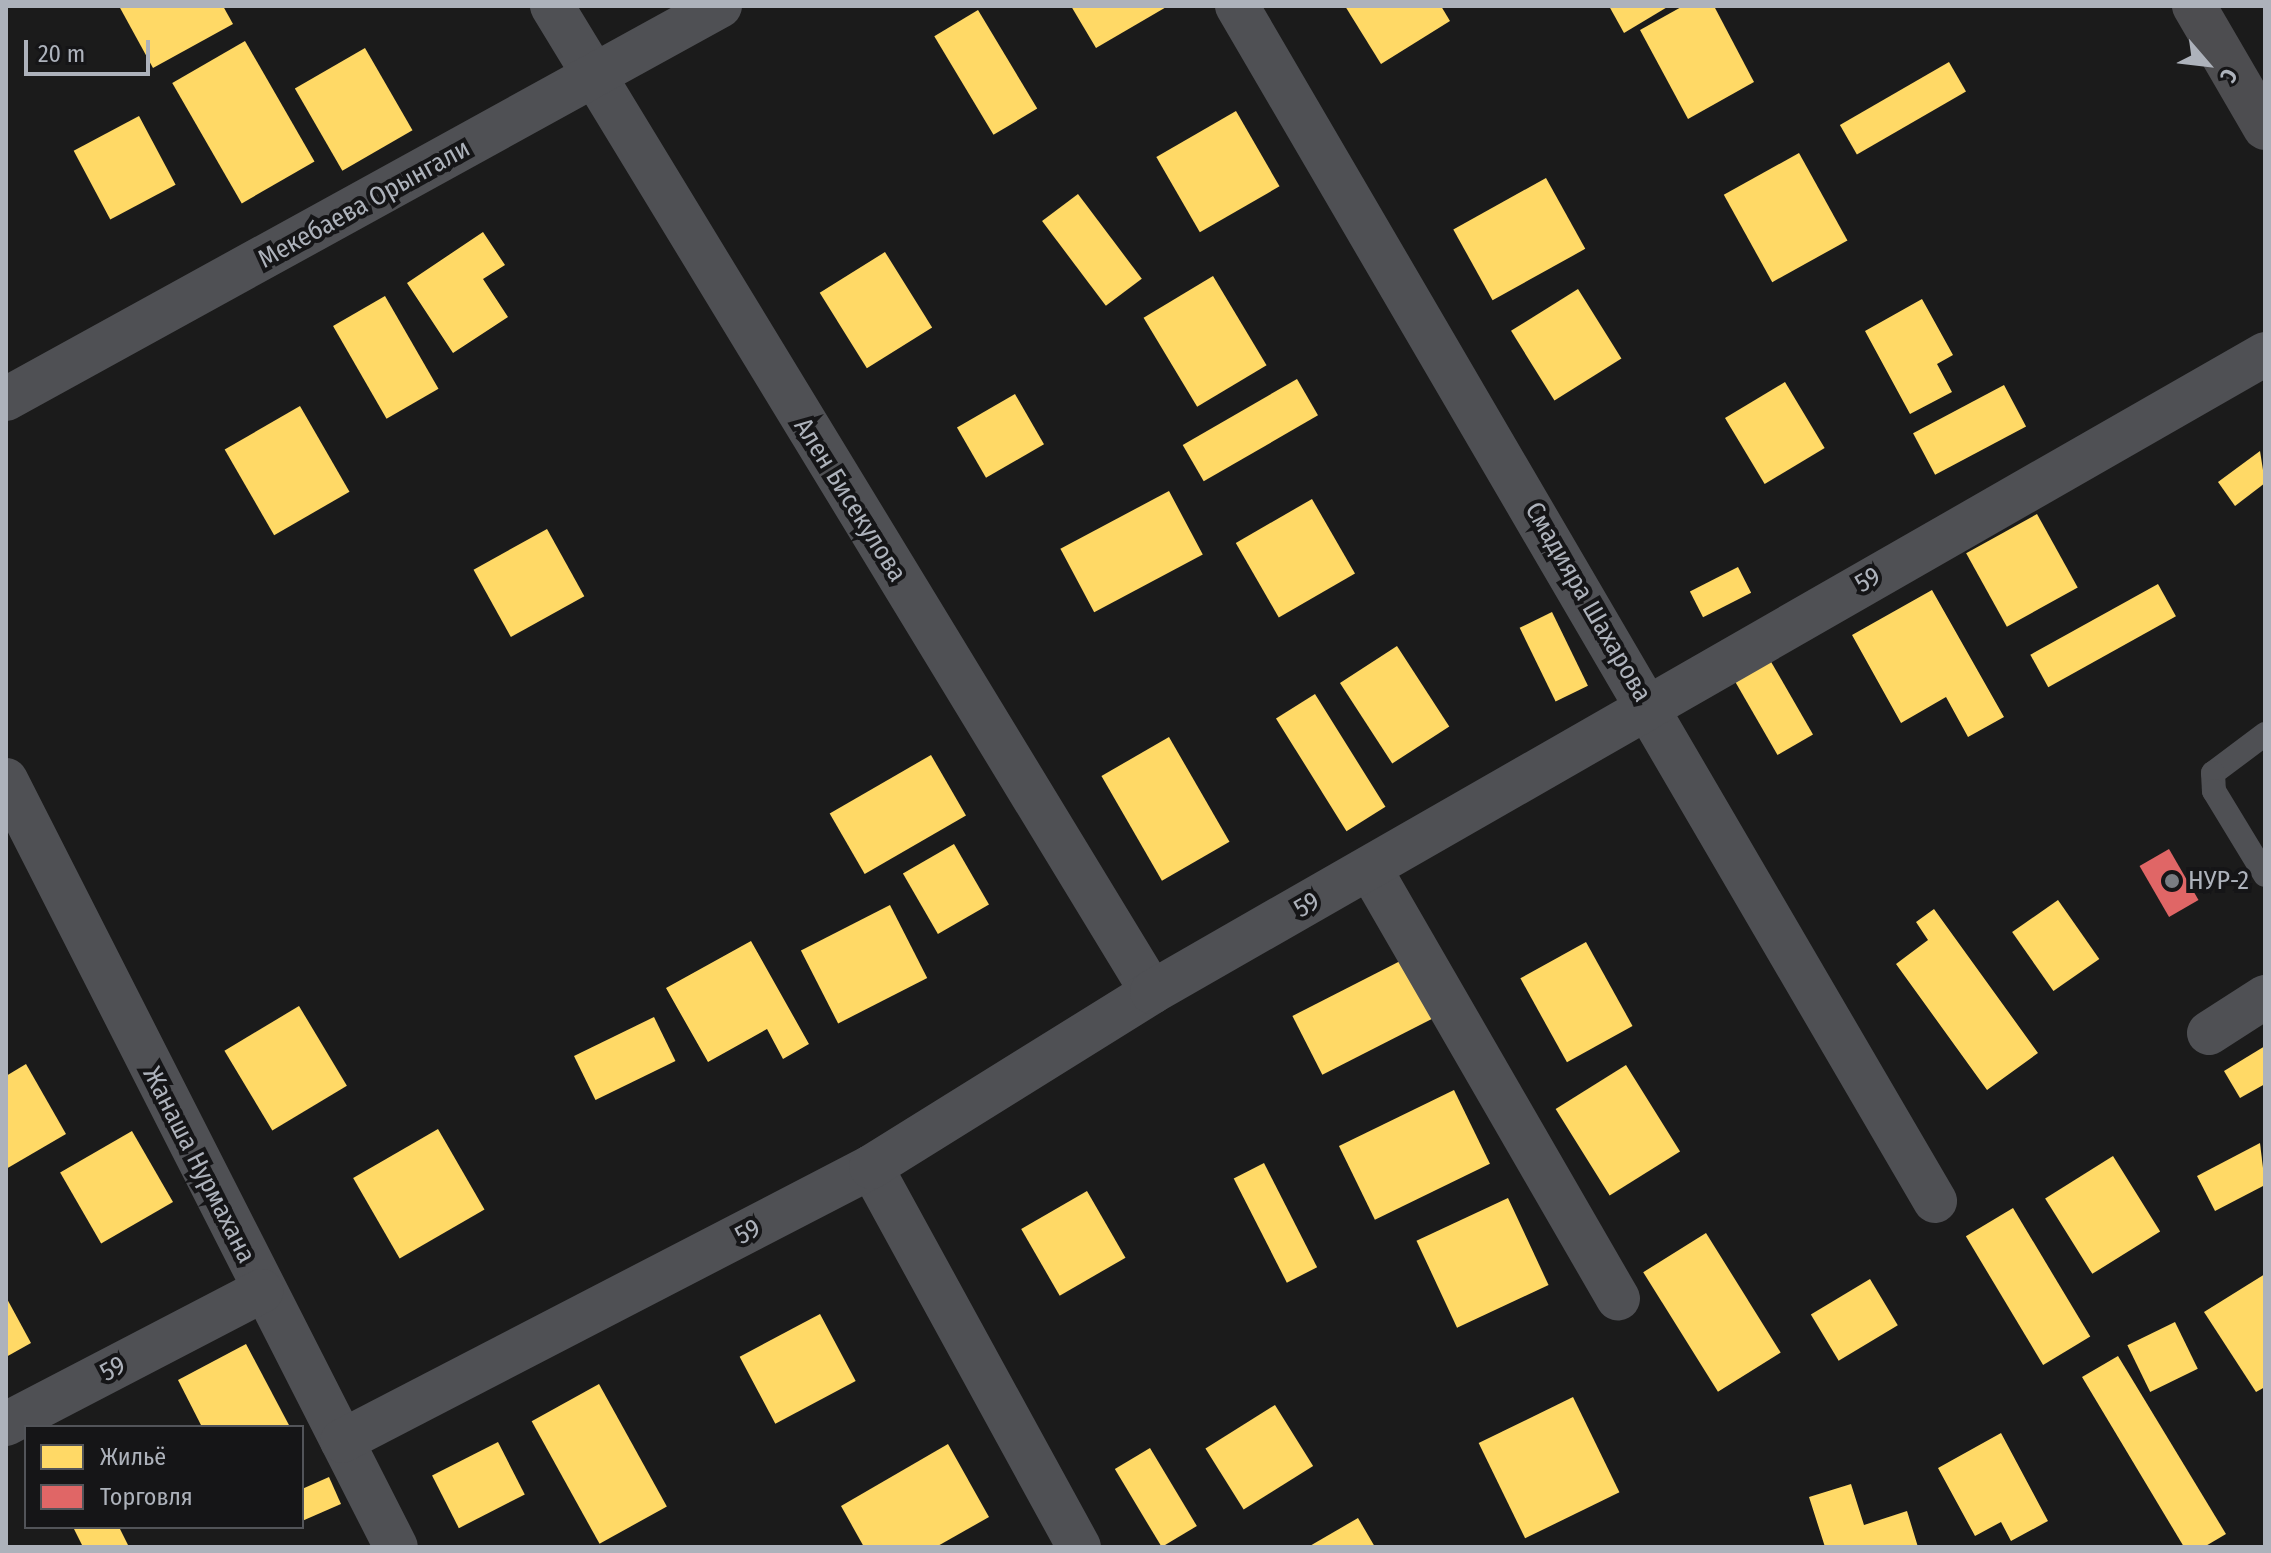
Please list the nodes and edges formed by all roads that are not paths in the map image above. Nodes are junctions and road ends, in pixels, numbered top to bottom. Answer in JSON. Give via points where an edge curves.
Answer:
{"nodes":[{"id":1,"x":552,"y":6,"type":"edge"},
{"id":2,"x":720,"y":6,"type":"edge"},
{"id":3,"x":1237,"y":6,"type":"edge"},
{"id":4,"x":2194,"y":6,"type":"edge"},
{"id":5,"x":591,"y":80,"type":"junction"},
{"id":6,"x":2265,"y":128,"type":"edge"},
{"id":7,"x":2265,"y":354,"type":"edge"},
{"id":8,"x":6,"y":399,"type":"edge"},
{"id":9,"x":1652,"y":710,"type":"junction"},
{"id":10,"x":2265,"y":734,"type":"edge"},
{"id":11,"x":6,"y":780,"type":"edge"},
{"id":12,"x":1370,"y":869,"type":"junction"},
{"id":13,"x":2265,"y":875,"type":"edge"},
{"id":14,"x":1152,"y":992,"type":"junction"},
{"id":15,"x":2265,"y":997,"type":"edge"},
{"id":16,"x":2209,"y":1033,"type":"dead end"},
{"id":17,"x":871,"y":1167,"type":"junction"},
{"id":18,"x":1935,"y":1201,"type":"dead end"},
{"id":19,"x":262,"y":1291,"type":"junction"},
{"id":20,"x":1618,"y":1299,"type":"dead end"},
{"id":21,"x":6,"y":1424,"type":"edge"},
{"id":22,"x":342,"y":1441,"type":"junction"},
{"id":23,"x":396,"y":1547,"type":"edge"},
{"id":24,"x":1079,"y":1547,"type":"edge"}],
"edges":[{"from":1,"to":5,"type":"street","name":"Ален Бисекулова"},
{"from":2,"to":5,"type":"street","name":"Мекебаева Орынгали"},
{"from":3,"to":9,"type":"street","name":"Смадияра Шахарова"},
{"from":4,"to":6,"type":"highway"},
{"from":5,"to":8,"type":"street","name":"Мекебаева Орынгали"},
{"from":5,"to":14,"type":"street","name":"Ален Бисекулова"},
{"from":7,"to":9,"type":"street","name":"59"},
{"from":9,"to":12,"type":"street","name":"59"},
{"from":9,"to":18,"type":"street","name":"Смадияра Шахарова"},
{"from":10,"to":13,"type":"lane","via":[[2213,773],[2214,791]]},
{"from":11,"to":19,"type":"street","name":"Жанаша Нурмахана"},
{"from":12,"to":14,"type":"street","name":"59"},
{"from":12,"to":20,"type":"street"},
{"from":14,"to":17,"type":"street","name":"59"},
{"from":15,"to":16,"type":"street"},
{"from":17,"to":22,"type":"street","name":"59"},
{"from":17,"to":24,"type":"street"},
{"from":19,"to":21,"type":"street","name":"59"},
{"from":19,"to":22,"type":"street","name":"Жанаша Нурмахана"},
{"from":22,"to":23,"type":"street","name":"Жанаша Нурмахана"}]}
